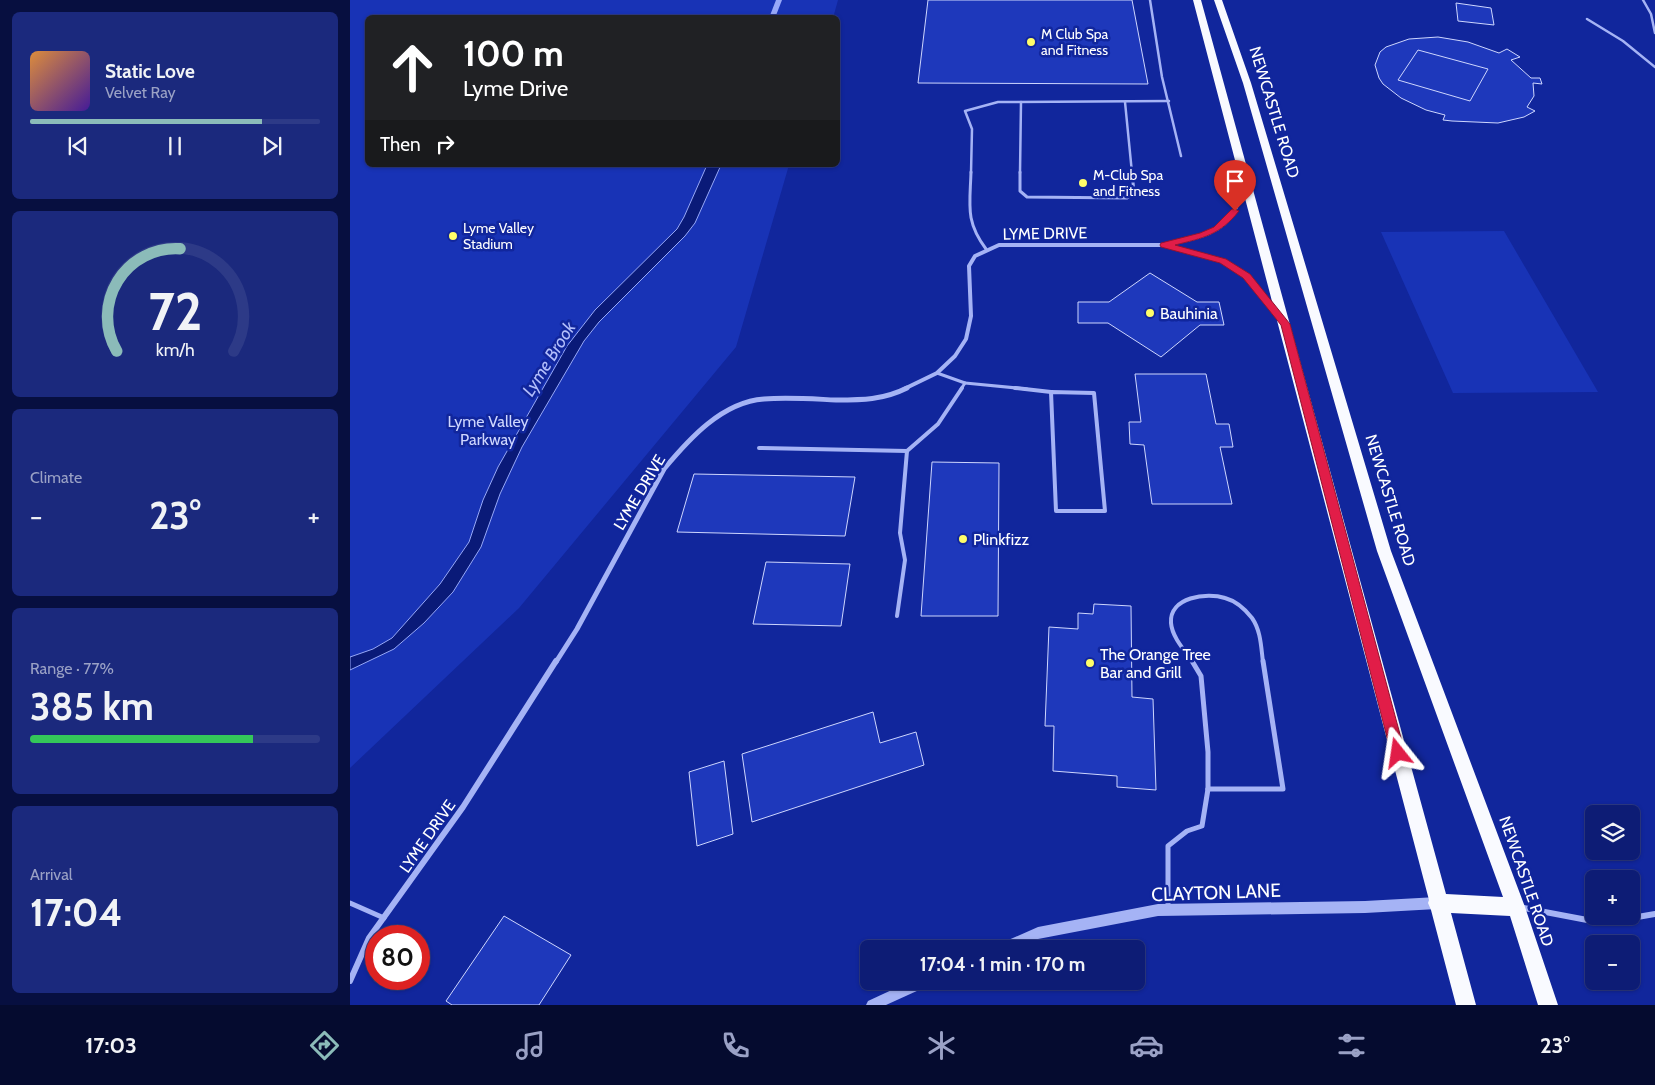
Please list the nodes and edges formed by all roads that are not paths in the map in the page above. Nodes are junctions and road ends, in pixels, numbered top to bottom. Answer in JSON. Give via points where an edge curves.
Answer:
{"nodes":[{"id":1,"x":1150,"y":0,"type":"edge"},
{"id":2,"x":1197,"y":0,"type":"edge"},
{"id":3,"x":1218,"y":0,"type":"edge"},
{"id":4,"x":1643,"y":0,"type":"edge"},
{"id":5,"x":1587,"y":19,"type":"dead end"},
{"id":6,"x":1655,"y":34,"type":"edge"},
{"id":7,"x":1655,"y":67,"type":"edge"},
{"id":8,"x":1169,"y":101,"type":"junction"},
{"id":9,"x":1021,"y":102,"type":"junction"},
{"id":10,"x":1125,"y":102,"type":"junction"},
{"id":11,"x":1181,"y":156,"type":"dead end"},
{"id":12,"x":1245,"y":179,"type":"junction"},
{"id":13,"x":1164,"y":245,"type":"junction"},
{"id":14,"x":986,"y":249,"type":"junction"},
{"id":15,"x":1285,"y":324,"type":"junction"},
{"id":16,"x":937,"y":373,"type":"junction"},
{"id":17,"x":965,"y":383,"type":"junction"},
{"id":18,"x":1051,"y":392,"type":"junction"},
{"id":19,"x":759,"y":448,"type":"dead end"},
{"id":20,"x":907,"y":451,"type":"junction"},
{"id":21,"x":897,"y":616,"type":"dead end"},
{"id":22,"x":1208,"y":788,"type":"junction"},
{"id":23,"x":350,"y":903,"type":"edge"},
{"id":24,"x":1437,"y":903,"type":"junction"},
{"id":25,"x":1516,"y":906,"type":"junction"},
{"id":26,"x":1168,"y":910,"type":"junction"},
{"id":27,"x":1655,"y":914,"type":"edge"},
{"id":28,"x":384,"y":918,"type":"junction"},
{"id":29,"x":1021,"y":940,"type":"edge"},
{"id":30,"x":350,"y":981,"type":"edge"},
{"id":31,"x":906,"y":990,"type":"edge"},
{"id":32,"x":872,"y":1005,"type":"edge"},
{"id":33,"x":1466,"y":1005,"type":"edge"},
{"id":34,"x":1548,"y":1005,"type":"edge"}],
"edges":[{"from":1,"to":8,"type":"lane"},
{"from":2,"to":12,"type":"highway"},
{"from":3,"to":25,"type":"highway","name":"NEWCASTLE ROAD","via":[[1247,83],[1384,551]]},
{"from":4,"to":6,"type":"lane","via":[[1651,14]]},
{"from":5,"to":7,"type":"lane","via":[[1623,41]]},
{"from":8,"to":10,"type":"lane"},
{"from":8,"to":11,"type":"lane"},
{"from":9,"to":10,"type":"lane"},
{"from":9,"to":10,"type":"lane","via":[[1020,191],[1023,194],[1027,197],[1127,198],[1134,193]]},
{"from":9,"to":14,"type":"lane","via":[[998,102],[965,112],[972,129],[970,218],[975,234]]},
{"from":12,"to":13,"type":"street","name":"LYME DRIVE","via":[[1235,211],[1217,229]]},
{"from":12,"to":15,"type":"highway"},
{"from":13,"to":14,"type":"street","name":"LYME DRIVE","via":[[1017,244]]},
{"from":13,"to":15,"type":"street","name":"LYME DRIVE","via":[[1223,261],[1246,276]]},
{"from":14,"to":16,"type":"street","name":"LYME DRIVE","via":[[968,266],[971,316],[966,339]]},
{"from":15,"to":24,"type":"highway"},
{"from":16,"to":17,"type":"lane"},
{"from":16,"to":28,"type":"street","name":"LYME DRIVE","via":[[895,394],[872,400],[763,399],[744,404],[726,412],[682,447],[664,469],[577,629],[463,806]]},
{"from":17,"to":18,"type":"lane"},
{"from":17,"to":20,"type":"lane","via":[[938,424]]},
{"from":18,"to":18,"type":"lane","via":[[1094,394],[1104,511],[1056,510]]},
{"from":19,"to":20,"type":"lane"},
{"from":20,"to":21,"type":"lane","via":[[900,533],[905,560]]},
{"from":22,"to":22,"type":"lane","via":[[1201,676],[1171,622],[1177,605],[1200,597],[1219,596],[1247,611],[1254,618],[1258,630],[1283,789]]},
{"from":22,"to":26,"type":"lane","via":[[1202,826],[1187,831],[1168,846]]},
{"from":23,"to":28,"type":"lane"},
{"from":24,"to":25,"type":"highway"},
{"from":24,"to":26,"type":"street","name":"CLAYTON LANE"},
{"from":24,"to":33,"type":"highway"},
{"from":25,"to":27,"type":"street","via":[[1604,923]]},
{"from":25,"to":34,"type":"highway","name":"NEWCASTLE ROAD"},
{"from":26,"to":29,"type":"street","name":"CLAYTON LANE","via":[[1038,932]]},
{"from":28,"to":30,"type":"street","name":"LYME DRIVE","via":[[369,938]]},
{"from":31,"to":32,"type":"street"}]}
